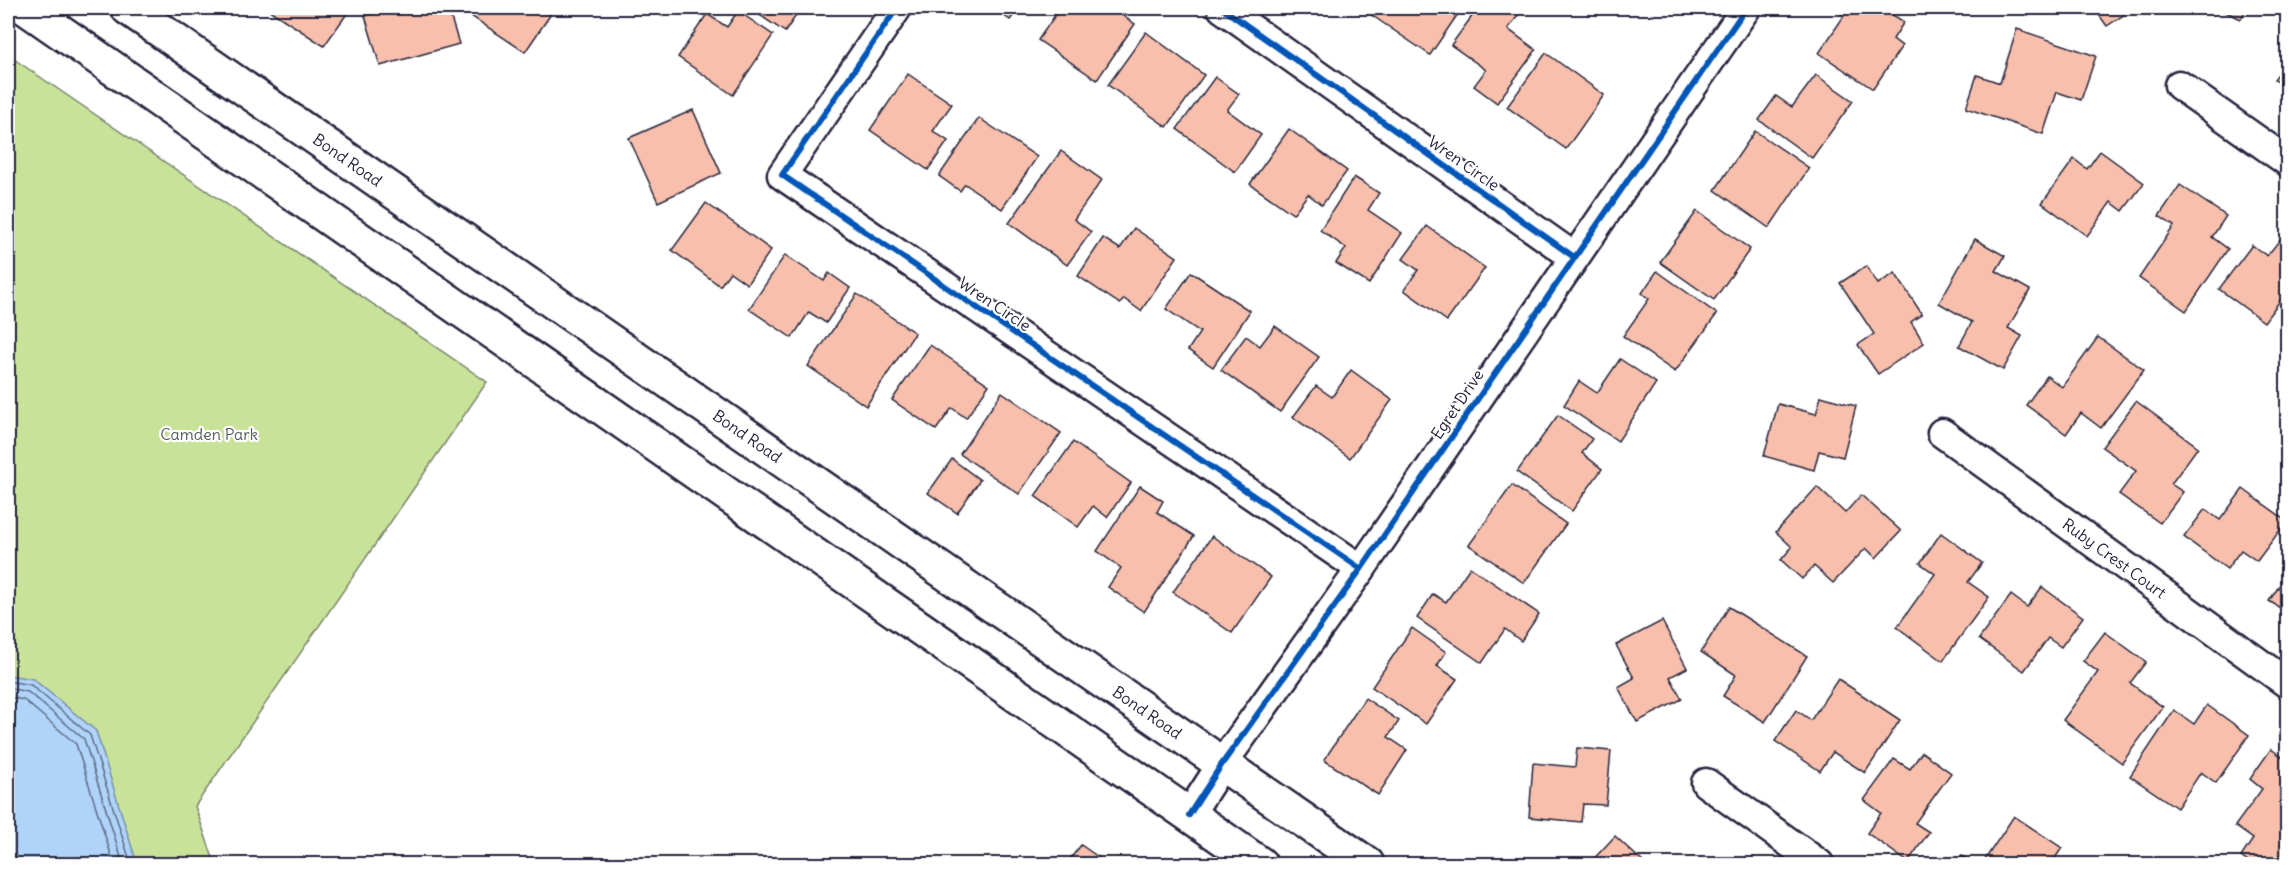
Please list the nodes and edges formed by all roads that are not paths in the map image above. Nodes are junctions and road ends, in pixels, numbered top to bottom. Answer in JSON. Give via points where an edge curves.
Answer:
{"nodes":[{"id":1,"x":26,"y":8,"type":"edge"},
{"id":2,"x":128,"y":8,"type":"edge"},
{"id":3,"x":897,"y":8,"type":"edge"},
{"id":4,"x":1222,"y":8,"type":"edge"},
{"id":5,"x":1746,"y":8,"type":"edge"},
{"id":6,"x":2179,"y":85,"type":"dead end"},
{"id":7,"x":2288,"y":162,"type":"edge"},
{"id":8,"x":1574,"y":257,"type":"junction"},
{"id":9,"x":1942,"y":433,"type":"dead end"},
{"id":10,"x":1361,"y":569,"type":"junction"},
{"id":11,"x":2288,"y":684,"type":"edge"},
{"id":12,"x":1222,"y":764,"type":"junction"},
{"id":13,"x":1706,"y":783,"type":"dead end"},
{"id":14,"x":1189,"y":815,"type":"junction"},
{"id":15,"x":1260,"y":864,"type":"edge"},
{"id":16,"x":1367,"y":864,"type":"edge"},
{"id":17,"x":1819,"y":864,"type":"edge"}],
"edges":[{"from":1,"to":14,"type":"main road"},
{"from":2,"to":12,"type":"main road","name":"Bond Road"},
{"from":3,"to":10,"type":"street","name":"Wren Circle","via":[[782,175]]},
{"from":4,"to":8,"type":"street","name":"Wren Circle"},
{"from":5,"to":8,"type":"street","name":"Egret Drive"},
{"from":6,"to":7,"type":"street"},
{"from":8,"to":10,"type":"street","name":"Egret Drive"},
{"from":9,"to":11,"type":"street","name":"Ruby Crest Court"},
{"from":10,"to":12,"type":"street","name":"Egret Drive"},
{"from":12,"to":14,"type":"street","name":"Egret Drive"},
{"from":12,"to":16,"type":"main road","name":"Bond Road"},
{"from":13,"to":17,"type":"street"},
{"from":14,"to":15,"type":"main road"}]}
